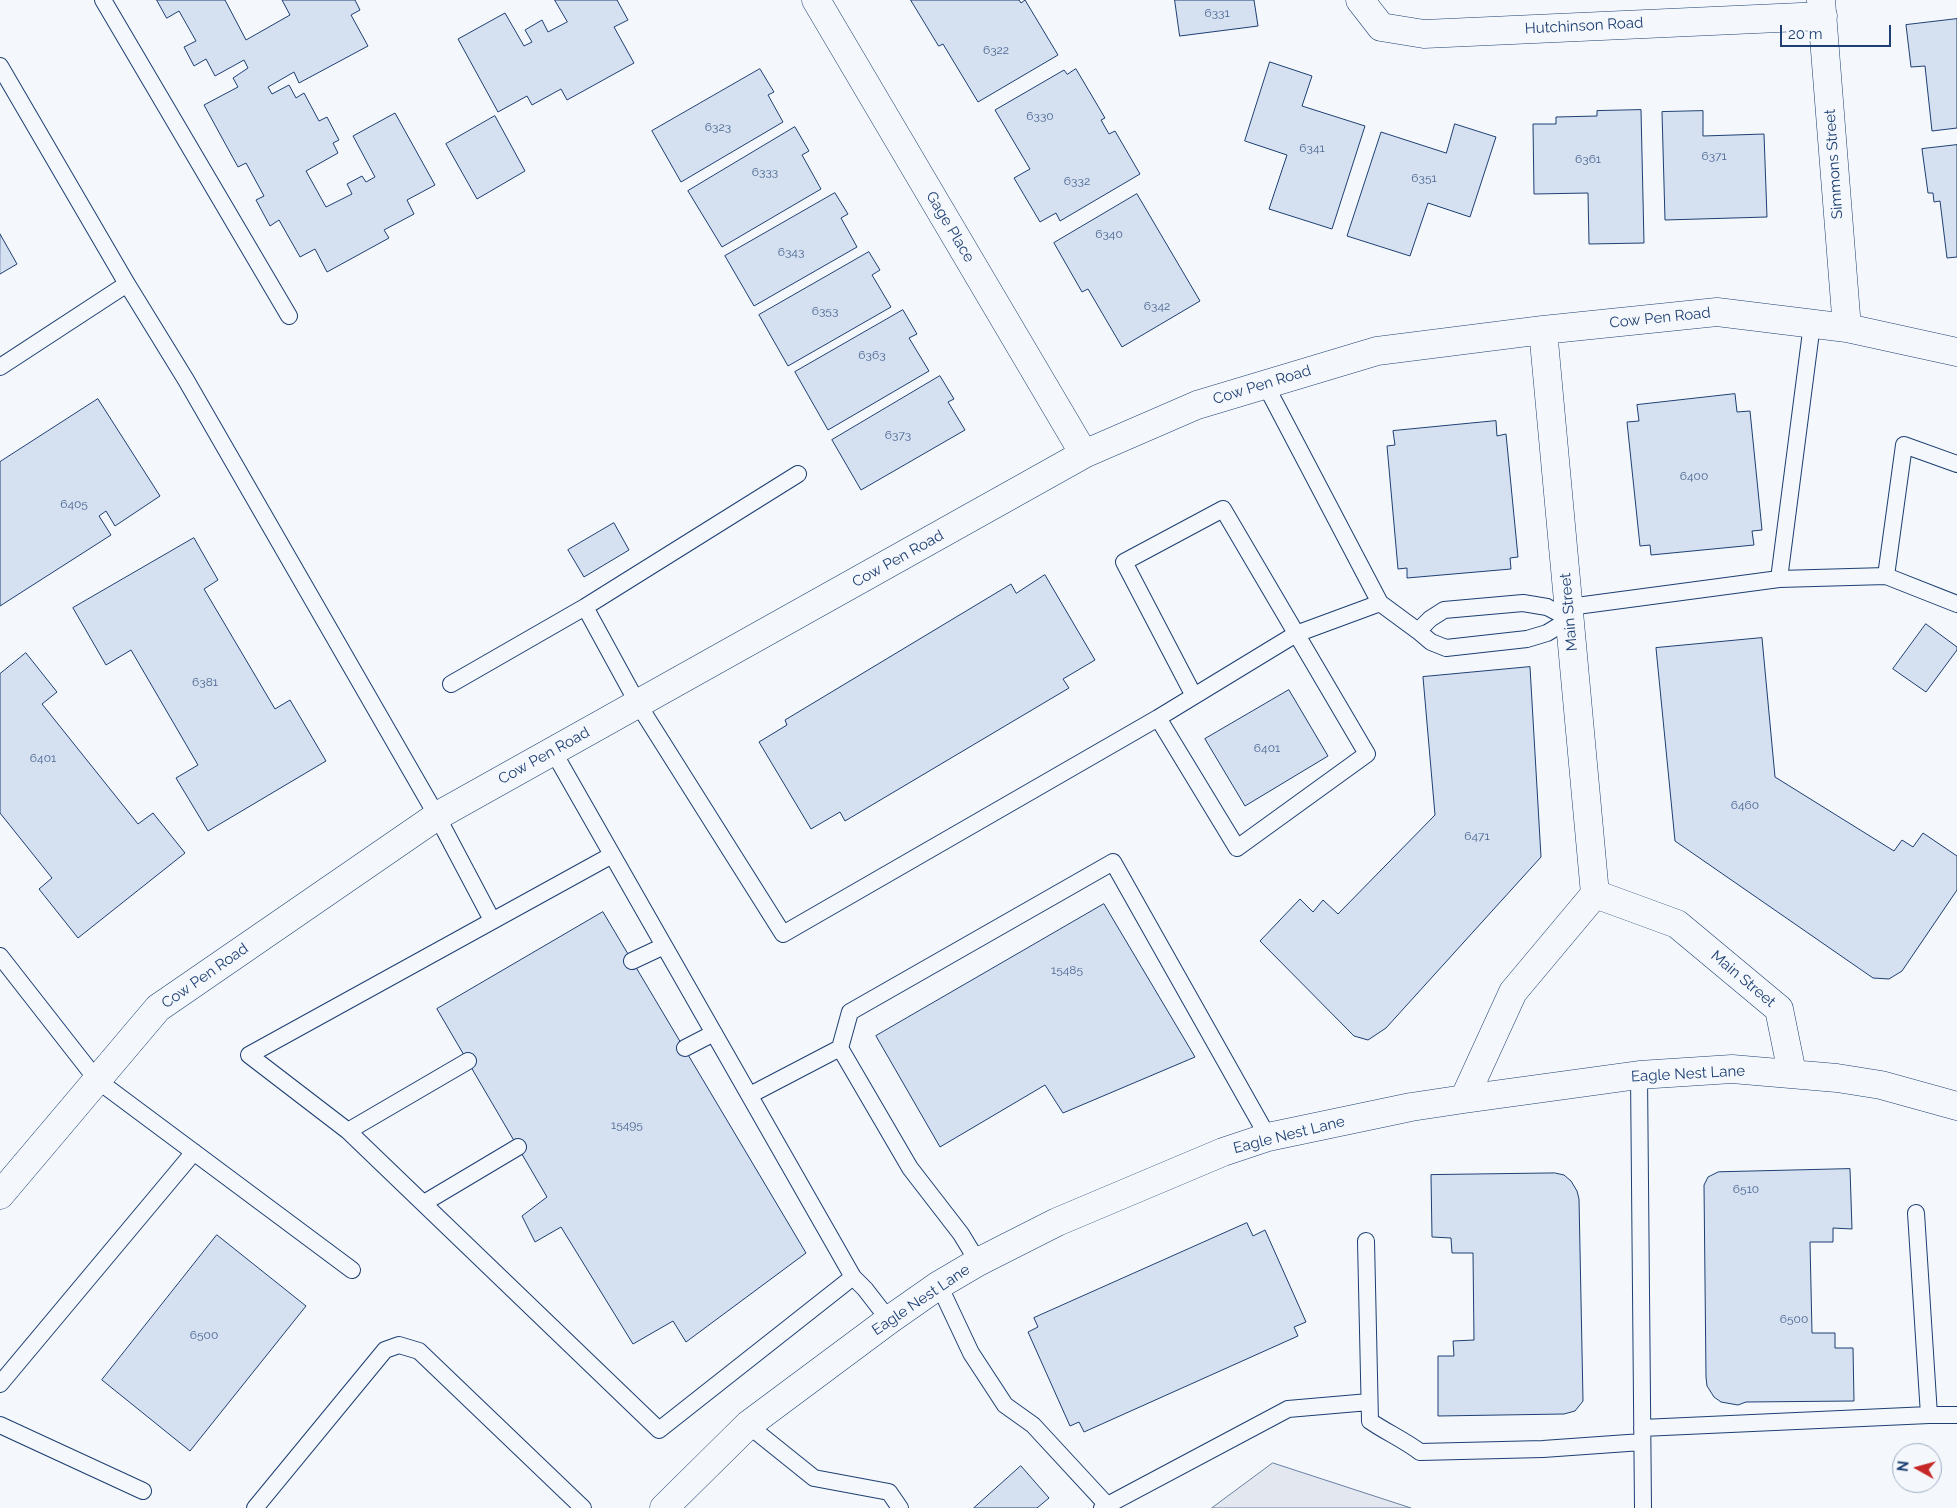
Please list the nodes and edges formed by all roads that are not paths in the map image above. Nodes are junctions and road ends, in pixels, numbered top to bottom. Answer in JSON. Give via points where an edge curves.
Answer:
{"nodes":[{"id":1,"x":103,"y":0,"type":"edge"},
{"id":2,"x":816,"y":0,"type":"edge"},
{"id":3,"x":1360,"y":0,"type":"edge"},
{"id":4,"x":1822,"y":8,"type":"edge"},
{"id":5,"x":0,"y":66,"type":"edge"},
{"id":6,"x":127,"y":284,"type":"junction"},
{"id":7,"x":289,"y":316,"type":"dead end"},
{"id":8,"x":1812,"y":324,"type":"junction"},
{"id":9,"x":1847,"y":328,"type":"junction"},
{"id":10,"x":1543,"y":330,"type":"junction"},
{"id":11,"x":1957,"y":352,"type":"edge"},
{"id":12,"x":0,"y":367,"type":"edge"},
{"id":13,"x":1266,"y":384,"type":"junction"},
{"id":14,"x":1084,"y":454,"type":"junction"},
{"id":15,"x":1957,"y":464,"type":"edge"},
{"id":16,"x":798,"y":474,"type":"dead end"},
{"id":17,"x":1886,"y":576,"type":"junction"},
{"id":18,"x":1779,"y":579,"type":"junction"},
{"id":19,"x":1380,"y":603,"type":"junction"},
{"id":20,"x":1957,"y":604,"type":"edge"},
{"id":21,"x":585,"y":607,"type":"junction"},
{"id":22,"x":1569,"y":613,"type":"junction"},
{"id":23,"x":1418,"y":631,"type":"junction"},
{"id":24,"x":1296,"y":634,"type":"junction"},
{"id":25,"x":451,"y":684,"type":"dead end"},
{"id":26,"x":1194,"y":696,"type":"junction"},
{"id":27,"x":638,"y":704,"type":"junction"},
{"id":28,"x":1158,"y":718,"type":"junction"},
{"id":29,"x":553,"y":751,"type":"junction"},
{"id":30,"x":437,"y":816,"type":"junction"},
{"id":31,"x":612,"y":855,"type":"junction"},
{"id":32,"x":1595,"y":894,"type":"junction"},
{"id":33,"x":492,"y":920,"type":"junction"},
{"id":34,"x":664,"y":946,"type":"junction"},
{"id":35,"x":0,"y":956,"type":"edge"},
{"id":36,"x":632,"y":961,"type":"dead end"},
{"id":37,"x":714,"y":1033,"type":"junction"},
{"id":38,"x":684,"y":1048,"type":"dead end"},
{"id":39,"x":840,"y":1048,"type":"junction"},
{"id":40,"x":468,"y":1061,"type":"dead end"},
{"id":41,"x":1792,"y":1074,"type":"junction"},
{"id":42,"x":1639,"y":1075,"type":"junction"},
{"id":43,"x":97,"y":1080,"type":"junction"},
{"id":44,"x":750,"y":1096,"type":"junction"},
{"id":45,"x":1464,"y":1099,"type":"junction"},
{"id":46,"x":1957,"y":1106,"type":"edge"},
{"id":47,"x":348,"y":1131,"type":"junction"},
{"id":48,"x":1268,"y":1137,"type":"junction"},
{"id":49,"x":518,"y":1147,"type":"dead end"},
{"id":50,"x":194,"y":1152,"type":"junction"},
{"id":51,"x":0,"y":1195,"type":"edge"},
{"id":52,"x":424,"y":1203,"type":"junction"},
{"id":53,"x":1916,"y":1214,"type":"dead end"},
{"id":54,"x":1366,"y":1241,"type":"dead end"},
{"id":55,"x":978,"y":1262,"type":"junction"},
{"id":56,"x":352,"y":1270,"type":"dead end"},
{"id":57,"x":853,"y":1277,"type":"junction"},
{"id":58,"x":939,"y":1285,"type":"junction"},
{"id":59,"x":889,"y":1320,"type":"junction"},
{"id":60,"x":0,"y":1384,"type":"edge"},
{"id":61,"x":1370,"y":1402,"type":"junction"},
{"id":62,"x":1929,"y":1415,"type":"junction"},
{"id":63,"x":1957,"y":1415,"type":"edge"},
{"id":64,"x":0,"y":1425,"type":"edge"},
{"id":65,"x":748,"y":1426,"type":"junction"},
{"id":66,"x":1642,"y":1435,"type":"junction"},
{"id":67,"x":143,"y":1491,"type":"dead end"},
{"id":68,"x":1104,"y":1507,"type":"edge"},
{"id":69,"x":255,"y":1508,"type":"edge"},
{"id":70,"x":583,"y":1508,"type":"edge"},
{"id":71,"x":664,"y":1508,"type":"edge"},
{"id":72,"x":900,"y":1508,"type":"edge"},
{"id":73,"x":1643,"y":1508,"type":"edge"}],
"edges":[{"from":1,"to":7,"type":"lane"},
{"from":2,"to":14,"type":"street","name":"Gage Place"},
{"from":3,"to":4,"type":"street","name":"Hutchinson Road","via":[[1381,27],[1424,34]]},
{"from":4,"to":9,"type":"street","name":"Simmons Street"},
{"from":5,"to":6,"type":"lane"},
{"from":6,"to":12,"type":"lane"},
{"from":6,"to":30,"type":"lane","via":[[186,380]]},
{"from":8,"to":9,"type":"street","name":"Cow Pen Road"},
{"from":8,"to":10,"type":"street","name":"Cow Pen Road","via":[[1718,312]]},
{"from":8,"to":18,"type":"lane"},
{"from":9,"to":11,"type":"street","name":"Cow Pen Road"},
{"from":10,"to":13,"type":"street","name":"Cow Pen Road","via":[[1377,351]]},
{"from":10,"to":22,"type":"street","name":"Main Street"},
{"from":13,"to":14,"type":"street","name":"Cow Pen Road","via":[[1197,405]]},
{"from":13,"to":19,"type":"lane"},
{"from":14,"to":27,"type":"street","name":"Cow Pen Road"},
{"from":15,"to":17,"type":"lane","via":[[1904,445]]},
{"from":16,"to":21,"type":"lane"},
{"from":17,"to":18,"type":"lane"},
{"from":17,"to":20,"type":"lane"},
{"from":18,"to":22,"type":"lane"},
{"from":19,"to":23,"type":"lane"},
{"from":19,"to":24,"type":"lane"},
{"from":21,"to":25,"type":"lane"},
{"from":21,"to":27,"type":"lane"},
{"from":22,"to":23,"type":"lane","via":[[1523,603],[1444,610]]},
{"from":22,"to":23,"type":"lane","via":[[1548,633],[1527,639],[1446,648],[1431,642]]},
{"from":22,"to":32,"type":"street","name":"Main Street"},
{"from":24,"to":26,"type":"lane"},
{"from":24,"to":26,"type":"lane","via":[[1223,509],[1124,562]]},
{"from":24,"to":28,"type":"lane","via":[[1367,754],[1237,848]]},
{"from":26,"to":28,"type":"lane"},
{"from":27,"to":28,"type":"lane","via":[[783,934]]},
{"from":27,"to":29,"type":"street","name":"Cow Pen Road"},
{"from":29,"to":30,"type":"street","name":"Cow Pen Road"},
{"from":29,"to":31,"type":"lane"},
{"from":30,"to":33,"type":"lane"},
{"from":30,"to":43,"type":"street","name":"Cow Pen Road","via":[[158,1008]]},
{"from":31,"to":33,"type":"lane"},
{"from":31,"to":34,"type":"lane"},
{"from":32,"to":41,"type":"street","name":"Main Street","via":[[1677,924],[1779,1008]]},
{"from":32,"to":45,"type":"street","via":[[1513,992]]},
{"from":33,"to":47,"type":"lane","via":[[249,1055]]},
{"from":34,"to":36,"type":"lane"},
{"from":34,"to":37,"type":"lane"},
{"from":35,"to":43,"type":"lane"},
{"from":37,"to":38,"type":"lane"},
{"from":37,"to":44,"type":"lane"},
{"from":39,"to":44,"type":"lane"},
{"from":39,"to":48,"type":"lane","via":[[850,1012],[1113,862]]},
{"from":39,"to":55,"type":"lane","via":[[910,1168],[961,1234]]},
{"from":40,"to":47,"type":"lane"},
{"from":41,"to":42,"type":"street","name":"Eagle Nest Lane","via":[[1732,1069]]},
{"from":41,"to":46,"type":"street","name":"Eagle Nest Lane","via":[[1880,1085]]},
{"from":42,"to":45,"type":"street","name":"Eagle Nest Lane"},
{"from":42,"to":66,"type":"lane"},
{"from":43,"to":50,"type":"lane"},
{"from":43,"to":51,"type":"street","name":"Cow Pen Road"},
{"from":44,"to":57,"type":"lane"},
{"from":45,"to":48,"type":"street","name":"Eagle Nest Lane"},
{"from":47,"to":52,"type":"lane"},
{"from":48,"to":55,"type":"street","name":"Eagle Nest Lane","via":[[1223,1152],[1075,1214]]},
{"from":49,"to":52,"type":"lane"},
{"from":50,"to":56,"type":"lane"},
{"from":50,"to":60,"type":"lane"},
{"from":52,"to":57,"type":"lane","via":[[659,1430]]},
{"from":53,"to":62,"type":"lane"},
{"from":54,"to":61,"type":"lane"},
{"from":55,"to":58,"type":"street","name":"Eagle Nest Lane"},
{"from":57,"to":59,"type":"lane"},
{"from":58,"to":59,"type":"street","name":"Eagle Nest Lane"},
{"from":58,"to":68,"type":"lane","via":[[971,1353],[1004,1405],[1033,1425]]},
{"from":59,"to":65,"type":"street","name":"Eagle Nest Lane"},
{"from":61,"to":66,"type":"lane","via":[[1370,1421],[1420,1452],[1543,1448]]},
{"from":61,"to":68,"type":"lane","via":[[1288,1409]]},
{"from":62,"to":63,"type":"lane"},
{"from":62,"to":66,"type":"lane"},
{"from":64,"to":67,"type":"lane"},
{"from":65,"to":71,"type":"street","name":"Eagle Nest Lane"},
{"from":65,"to":72,"type":"lane","via":[[814,1478],[889,1492]]},
{"from":66,"to":73,"type":"lane"},
{"from":69,"to":70,"type":"lane","via":[[385,1350],[399,1345],[419,1351]]}]}
